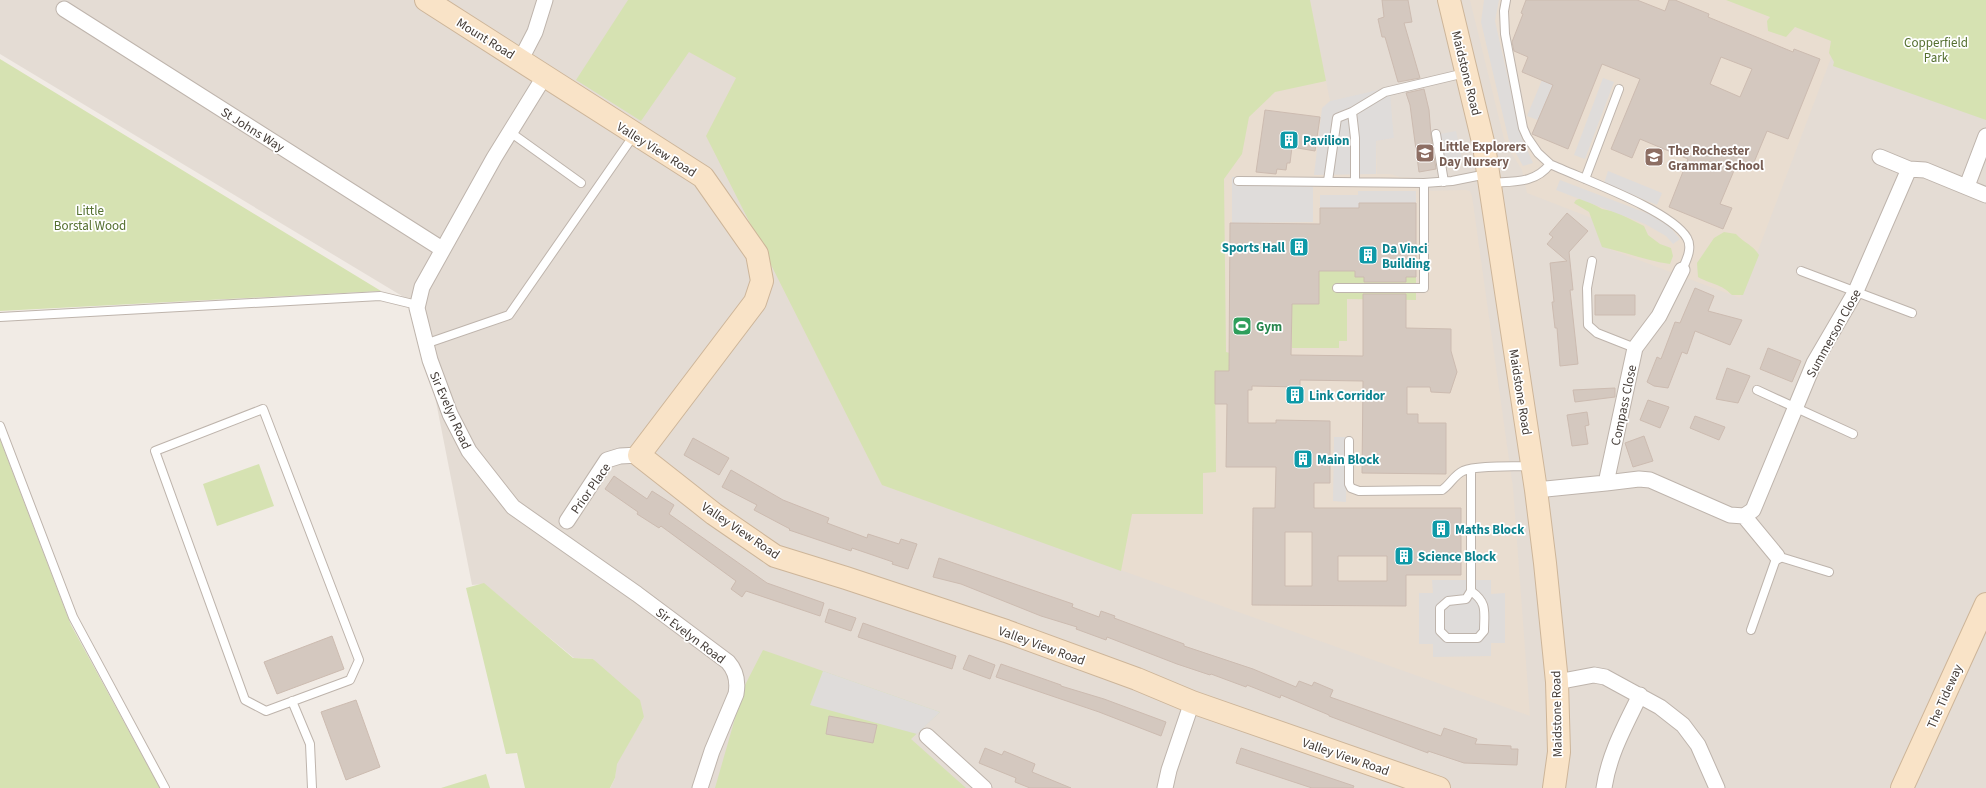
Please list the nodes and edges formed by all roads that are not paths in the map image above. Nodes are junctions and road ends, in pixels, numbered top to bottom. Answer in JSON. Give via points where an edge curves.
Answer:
{"nodes":[{"id":1,"x":426,"y":0,"type":"edge"},
{"id":2,"x":544,"y":0,"type":"edge"},
{"id":3,"x":1449,"y":0,"type":"edge"},
{"id":4,"x":1506,"y":0,"type":"edge"},
{"id":5,"x":64,"y":8,"type":"dead end"},
{"id":6,"x":521,"y":59,"type":"junction"},
{"id":7,"x":1467,"y":72,"type":"junction"},
{"id":8,"x":544,"y":77,"type":"junction"},
{"id":9,"x":1619,"y":89,"type":"dead end"},
{"id":10,"x":1352,"y":112,"type":"junction"},
{"id":11,"x":510,"y":132,"type":"junction"},
{"id":12,"x":1436,"y":134,"type":"dead end"},
{"id":13,"x":634,"y":135,"type":"junction"},
{"id":14,"x":1986,"y":136,"type":"edge"},
{"id":15,"x":1880,"y":157,"type":"dead end"},
{"id":16,"x":1550,"y":164,"type":"junction"},
{"id":17,"x":1910,"y":169,"type":"junction"},
{"id":18,"x":1489,"y":178,"type":"junction"},
{"id":19,"x":1585,"y":180,"type":"junction"},
{"id":20,"x":1238,"y":181,"type":"dead end"},
{"id":21,"x":1328,"y":181,"type":"junction"},
{"id":22,"x":1355,"y":182,"type":"junction"},
{"id":23,"x":1444,"y":182,"type":"junction"},
{"id":24,"x":580,"y":183,"type":"dead end"},
{"id":25,"x":1424,"y":183,"type":"junction"},
{"id":26,"x":1967,"y":186,"type":"junction"},
{"id":27,"x":1986,"y":195,"type":"edge"},
{"id":28,"x":442,"y":249,"type":"junction"},
{"id":29,"x":1592,"y":261,"type":"dead end"},
{"id":30,"x":1682,"y":270,"type":"joint"},
{"id":31,"x":1801,"y":270,"type":"dead end"},
{"id":32,"x":1337,"y":288,"type":"dead end"},
{"id":33,"x":1856,"y":291,"type":"junction"},
{"id":34,"x":416,"y":305,"type":"junction"},
{"id":35,"x":1912,"y":313,"type":"dead end"},
{"id":36,"x":0,"y":317,"type":"edge"},
{"id":37,"x":425,"y":344,"type":"junction"},
{"id":38,"x":1635,"y":348,"type":"junction"},
{"id":39,"x":1757,"y":390,"type":"dead end"},
{"id":40,"x":1795,"y":407,"type":"junction"},
{"id":41,"x":0,"y":426,"type":"edge"},
{"id":42,"x":1853,"y":434,"type":"dead end"},
{"id":43,"x":1349,"y":441,"type":"dead end"},
{"id":44,"x":639,"y":455,"type":"junction"},
{"id":45,"x":1532,"y":466,"type":"junction"},
{"id":46,"x":1471,"y":469,"type":"junction"},
{"id":47,"x":1606,"y":483,"type":"junction"},
{"id":48,"x":1536,"y":490,"type":"junction"},
{"id":49,"x":1744,"y":516,"type":"junction"},
{"id":50,"x":567,"y":521,"type":"dead end"},
{"id":51,"x":1777,"y":556,"type":"junction"},
{"id":52,"x":1829,"y":572,"type":"dead end"},
{"id":53,"x":1471,"y":591,"type":"junction"},
{"id":54,"x":1986,"y":604,"type":"edge"},
{"id":55,"x":1751,"y":630,"type":"dead end"},
{"id":56,"x":1557,"y":682,"type":"junction"},
{"id":57,"x":1640,"y":695,"type":"junction"},
{"id":58,"x":292,"y":701,"type":"junction"},
{"id":59,"x":1192,"y":702,"type":"junction"},
{"id":60,"x":927,"y":736,"type":"dead end"},
{"id":61,"x":165,"y":788,"type":"edge"},
{"id":62,"x":312,"y":788,"type":"edge"},
{"id":63,"x":700,"y":788,"type":"edge"},
{"id":64,"x":984,"y":788,"type":"edge"},
{"id":65,"x":1165,"y":788,"type":"edge"},
{"id":66,"x":1439,"y":788,"type":"edge"},
{"id":67,"x":1554,"y":788,"type":"edge"},
{"id":68,"x":1604,"y":788,"type":"edge"},
{"id":69,"x":1716,"y":788,"type":"edge"},
{"id":70,"x":1902,"y":788,"type":"edge"}],
"edges":[{"from":1,"to":6,"type":"street","name":"Mount Road"},
{"from":2,"to":6,"type":"street","via":[[535,32]]},
{"from":3,"to":7,"type":"street","name":"Maidstone Road"},
{"from":4,"to":16,"type":"lane","via":[[1505,34],[1524,128],[1538,153]]},
{"from":5,"to":28,"type":"street","name":"St Johns Way"},
{"from":6,"to":8,"type":"street","name":"Mount Road"},
{"from":7,"to":10,"type":"lane","via":[[1385,92]]},
{"from":7,"to":18,"type":"street","name":"Maidstone Road"},
{"from":8,"to":11,"type":"street"},
{"from":8,"to":13,"type":"street","name":"Valley View Road"},
{"from":9,"to":19,"type":"lane"},
{"from":10,"to":21,"type":"lane","via":[[1337,118]]},
{"from":10,"to":22,"type":"lane"},
{"from":11,"to":24,"type":"lane"},
{"from":11,"to":28,"type":"street"},
{"from":12,"to":23,"type":"lane"},
{"from":13,"to":37,"type":"lane","via":[[509,315]]},
{"from":13,"to":44,"type":"street","name":"Valley View Road","via":[[703,177],[757,254],[762,281],[755,302]]},
{"from":14,"to":26,"type":"street"},
{"from":15,"to":17,"type":"street"},
{"from":16,"to":18,"type":"lane","via":[[1543,174],[1527,180]]},
{"from":16,"to":19,"type":"lane"},
{"from":17,"to":26,"type":"street","via":[[1925,170]]},
{"from":17,"to":33,"type":"street","name":"Summerson Close"},
{"from":18,"to":23,"type":"lane"},
{"from":18,"to":45,"type":"street","name":"Maidstone Road"},
{"from":19,"to":30,"type":"lane","via":[[1654,210],[1682,231],[1688,239],[1689,246]]},
{"from":20,"to":21,"type":"lane"},
{"from":21,"to":22,"type":"lane"},
{"from":22,"to":25,"type":"lane"},
{"from":23,"to":25,"type":"lane"},
{"from":25,"to":32,"type":"lane","via":[[1424,288]]},
{"from":26,"to":27,"type":"street"},
{"from":28,"to":34,"type":"street","via":[[422,287]]},
{"from":29,"to":38,"type":"lane","via":[[1587,288],[1588,325],[1597,333]]},
{"from":30,"to":38,"type":"street","name":"Compass Close","via":[[1659,316]]},
{"from":31,"to":33,"type":"lane"},
{"from":33,"to":35,"type":"lane"},
{"from":33,"to":40,"type":"street","name":"Summerson Close","via":[[1814,363]]},
{"from":34,"to":36,"type":"lane","via":[[380,296]]},
{"from":34,"to":37,"type":"street","name":"Sir Evelyn Road"},
{"from":37,"to":63,"type":"street","name":"Sir Evelyn Road","via":[[461,437],[513,507],[648,603],[732,667],[737,686],[736,694],[712,750]]},
{"from":38,"to":47,"type":"street","name":"Compass Close"},
{"from":39,"to":40,"type":"lane"},
{"from":40,"to":42,"type":"lane"},
{"from":40,"to":49,"type":"street","name":"Summerson Close","via":[[1753,510]]},
{"from":41,"to":61,"type":"lane","via":[[73,617]]},
{"from":43,"to":46,"type":"lane","via":[[1349,484],[1354,490],[1442,490],[1461,472]]},
{"from":44,"to":50,"type":"street","name":"Prior Place","via":[[620,456],[608,460]]},
{"from":44,"to":59,"type":"street","name":"Valley View Road","via":[[714,514],[775,556],[1006,632],[1137,679]]},
{"from":45,"to":46,"type":"lane"},
{"from":45,"to":48,"type":"street","name":"Maidstone Road"},
{"from":46,"to":53,"type":"lane"},
{"from":47,"to":48,"type":"street"},
{"from":47,"to":49,"type":"street","via":[[1650,480],[1730,515]]},
{"from":48,"to":56,"type":"street","name":"Maidstone Road"},
{"from":49,"to":51,"type":"street"},
{"from":51,"to":52,"type":"lane"},
{"from":51,"to":55,"type":"lane"},
{"from":53,"to":53,"type":"lane","via":[[1484,605],[1484,631],[1478,638],[1447,638],[1440,631],[1440,608],[1448,601],[1466,599]]},
{"from":54,"to":70,"type":"street","name":"The Tideway"},
{"from":56,"to":57,"type":"street","via":[[1594,675],[1605,677]]},
{"from":56,"to":67,"type":"street","name":"Maidstone Road","via":[[1559,752]]},
{"from":57,"to":68,"type":"street","via":[[1617,742],[1607,768]]},
{"from":57,"to":69,"type":"street","via":[[1683,726],[1698,744]]},
{"from":58,"to":58,"type":"lane","via":[[350,680],[359,660],[263,409],[156,451],[245,700],[266,711]]},
{"from":58,"to":62,"type":"lane","via":[[310,744]]},
{"from":59,"to":65,"type":"street"},
{"from":59,"to":66,"type":"street","name":"Valley View Road"},
{"from":60,"to":64,"type":"street"}]}
